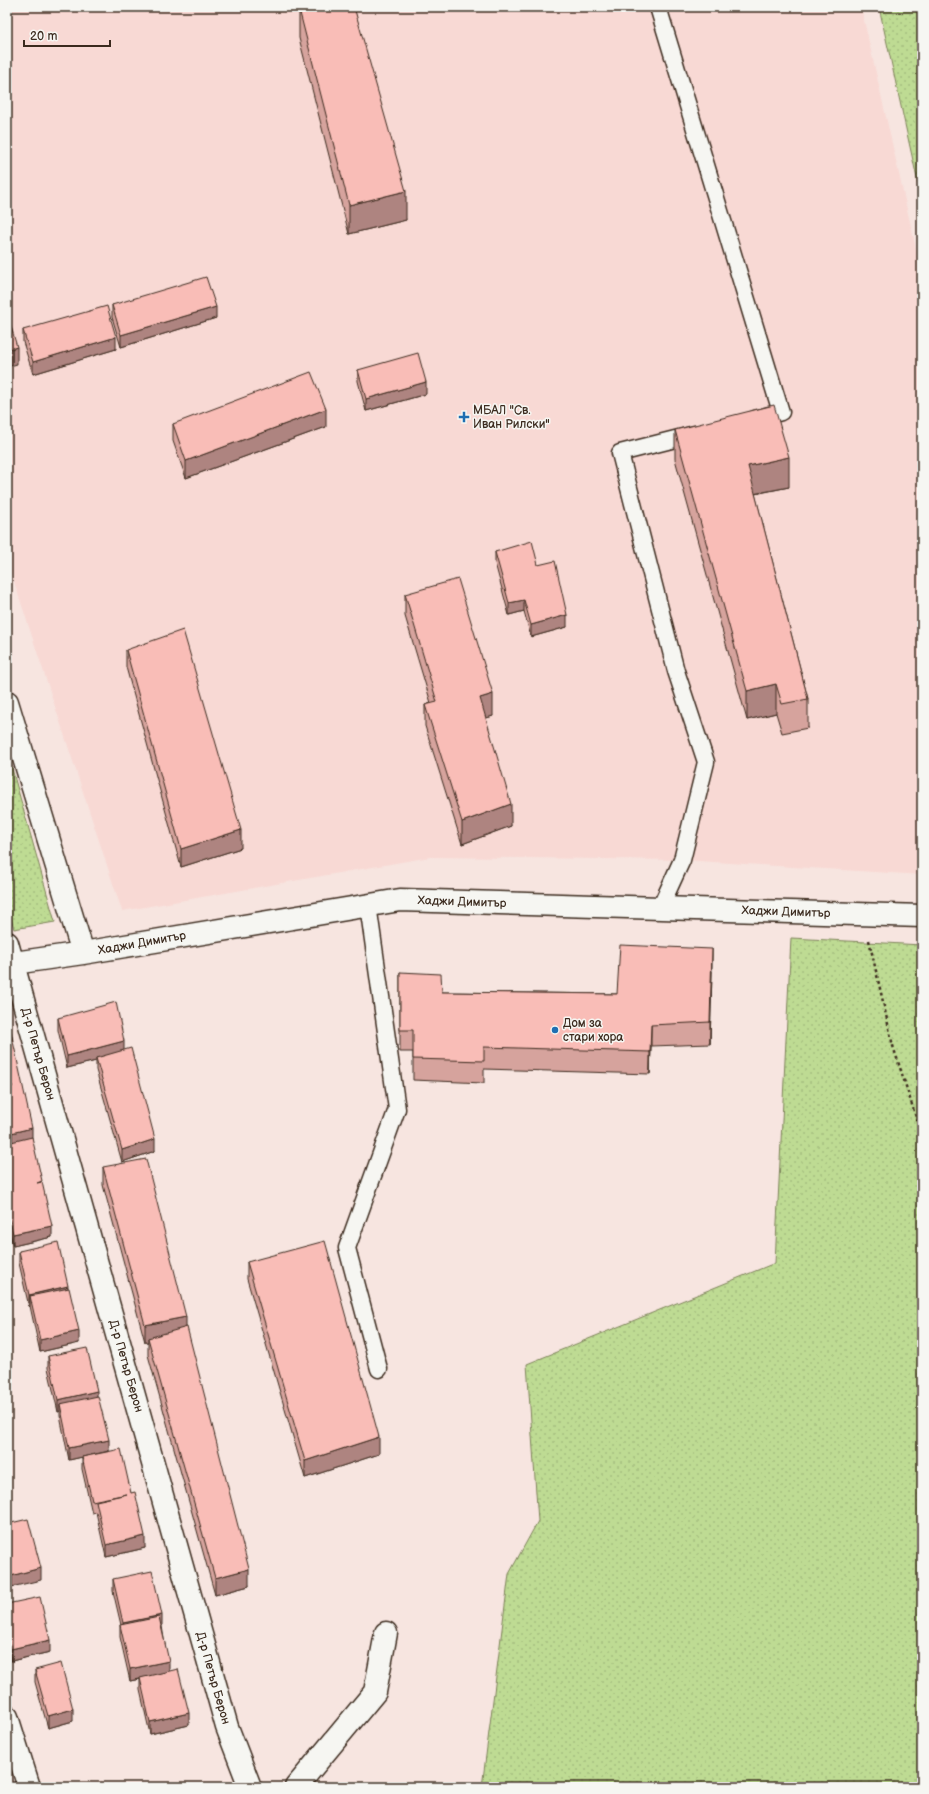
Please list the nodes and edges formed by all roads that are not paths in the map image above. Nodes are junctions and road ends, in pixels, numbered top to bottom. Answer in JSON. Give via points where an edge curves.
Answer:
{"nodes":[{"id":1,"x":658,"y":7,"type":"edge"},
{"id":2,"x":743,"y":422,"type":"edge"},
{"id":3,"x":712,"y":430,"type":"edge"},
{"id":4,"x":7,"y":702,"type":"edge"},
{"id":5,"x":368,"y":905,"type":"junction"},
{"id":6,"x":660,"y":908,"type":"junction"},
{"id":7,"x":922,"y":916,"type":"edge"},
{"id":8,"x":83,"y":953,"type":"junction"},
{"id":9,"x":9,"y":956,"type":"edge"},
{"id":10,"x":379,"y":1369,"type":"dead end"},
{"id":11,"x":386,"y":1634,"type":"dead end"},
{"id":12,"x":7,"y":1717,"type":"edge"},
{"id":13,"x":29,"y":1787,"type":"edge"},
{"id":14,"x":250,"y":1787,"type":"edge"},
{"id":15,"x":296,"y":1787,"type":"edge"}],
"edges":[{"from":1,"to":2,"type":"lane","via":[[781,412]]},
{"from":3,"to":6,"type":"lane","via":[[620,453],[676,671],[706,762],[682,860]]},
{"from":4,"to":8,"type":"street"},
{"from":5,"to":6,"type":"street","name":"Хаджи Димитър","via":[[400,900]]},
{"from":5,"to":8,"type":"street","name":"Хаджи Димитър"},
{"from":5,"to":10,"type":"lane","via":[[398,1109],[346,1248]]},
{"from":6,"to":7,"type":"street","name":"Хаджи Димитър"},
{"from":8,"to":9,"type":"street","name":"Хаджи Димитър"},
{"from":9,"to":14,"type":"street","name":"Д-р Петър Берон","via":[[227,1727]]},
{"from":11,"to":15,"type":"street","via":[[375,1692]]},
{"from":12,"to":13,"type":"street"}]}
